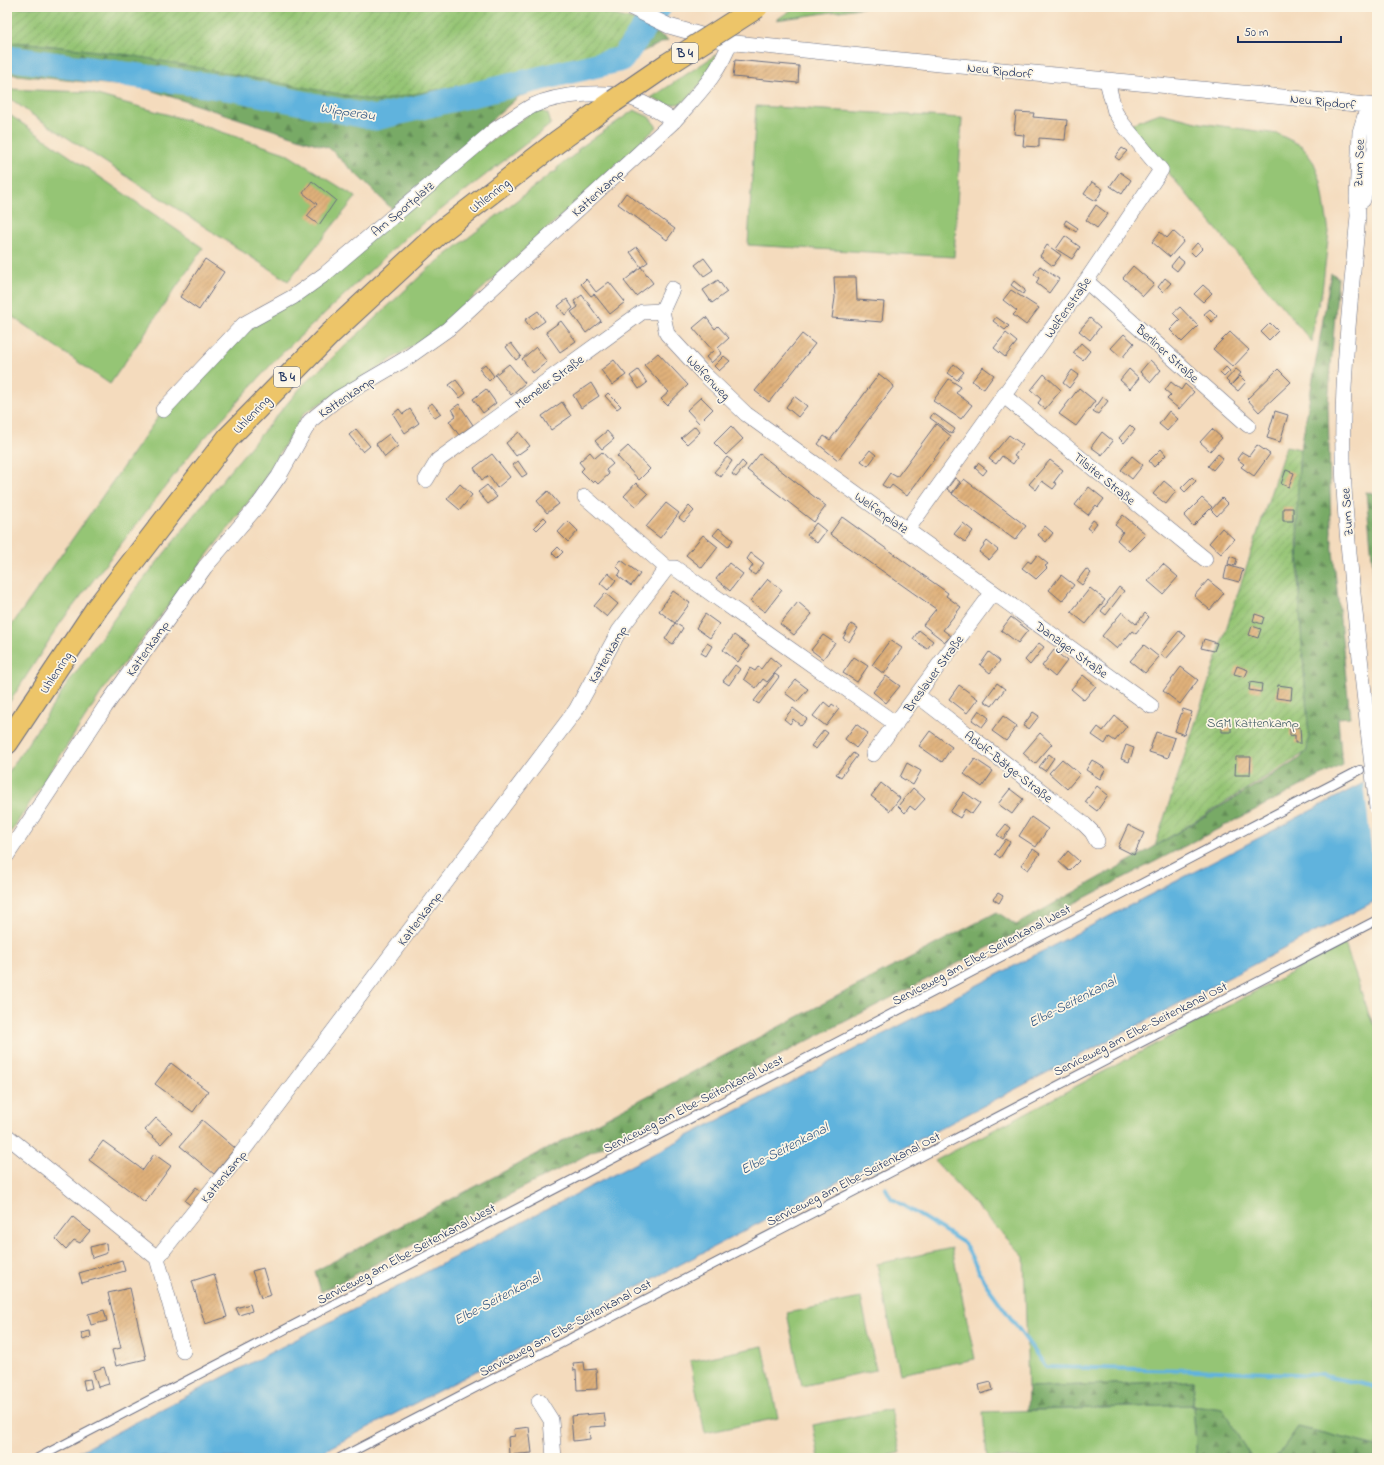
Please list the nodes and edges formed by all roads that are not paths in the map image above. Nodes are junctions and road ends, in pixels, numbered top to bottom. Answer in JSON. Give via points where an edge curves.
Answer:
{"nodes":[{"id":1,"x":757,"y":7,"type":"edge"},
{"id":2,"x":635,"y":10,"type":"edge"},
{"id":3,"x":730,"y":42,"type":"junction"},
{"id":4,"x":1107,"y":80,"type":"junction"},
{"id":5,"x":1372,"y":106,"type":"edge"},
{"id":6,"x":674,"y":121,"type":"junction"},
{"id":7,"x":1086,"y":281,"type":"junction"},
{"id":8,"x":672,"y":289,"type":"dead end"},
{"id":9,"x":662,"y":311,"type":"junction"},
{"id":10,"x":1004,"y":396,"type":"junction"},
{"id":11,"x":163,"y":410,"type":"dead end"},
{"id":12,"x":1248,"y":426,"type":"dead end"},
{"id":13,"x":771,"y":433,"type":"joint"},
{"id":14,"x":426,"y":480,"type":"dead end"},
{"id":15,"x":585,"y":497,"type":"dead end"},
{"id":16,"x":907,"y":530,"type":"junction"},
{"id":17,"x":1206,"y":559,"type":"dead end"},
{"id":18,"x":667,"y":568,"type":"junction"},
{"id":19,"x":993,"y":592,"type":"junction"},
{"id":20,"x":917,"y":695,"type":"junction"},
{"id":21,"x":1151,"y":706,"type":"dead end"},
{"id":22,"x":896,"y":724,"type":"junction"},
{"id":23,"x":7,"y":743,"type":"edge"},
{"id":24,"x":873,"y":754,"type":"dead end"},
{"id":25,"x":1360,"y":770,"type":"dead end"},
{"id":26,"x":1377,"y":808,"type":"edge"},
{"id":27,"x":1097,"y":841,"type":"dead end"},
{"id":28,"x":7,"y":855,"type":"edge"},
{"id":29,"x":1377,"y":920,"type":"edge"},
{"id":30,"x":7,"y":1136,"type":"edge"},
{"id":31,"x":157,"y":1258,"type":"junction"},
{"id":32,"x":183,"y":1351,"type":"dead end"},
{"id":33,"x":539,"y":1401,"type":"dead end"},
{"id":34,"x":38,"y":1458,"type":"edge"},
{"id":35,"x":340,"y":1458,"type":"edge"},
{"id":36,"x":554,"y":1458,"type":"edge"}],
"edges":[{"from":1,"to":23,"type":"highway","name":"Uhlenring","number":"B 4","bridge":true,"via":[[668,64],[557,142],[439,233],[330,334],[228,438],[97,608]]},
{"from":2,"to":3,"type":"street","name":"Neu Ripdorf","via":[[664,24]]},
{"from":3,"to":4,"type":"street","name":"Neu Ripdorf"},
{"from":3,"to":6,"type":"street","name":"Kattenkamp","via":[[708,83]]},
{"from":4,"to":5,"type":"street","name":"Neu Ripdorf"},
{"from":4,"to":7,"type":"street","name":"Welfenstraße","via":[[1115,112],[1161,170]]},
{"from":5,"to":26,"type":"street","name":"Zum See","bridge":true,"via":[[1375,126],[1374,149],[1358,216],[1344,376],[1344,486]]},
{"from":6,"to":11,"type":"street","name":"Am Sportplatz","via":[[632,98],[612,94],[589,94],[557,99],[534,106],[514,117],[496,129],[325,274],[293,297],[244,324]]},
{"from":6,"to":28,"type":"street","name":"Kattenkamp","via":[[448,329],[407,358],[337,399],[310,421],[278,476],[200,574],[105,707]]},
{"from":7,"to":10,"type":"street","name":"Welfenstraße"},
{"from":7,"to":12,"type":"street","name":"Berliner Straße"},
{"from":8,"to":9,"type":"street"},
{"from":9,"to":13,"type":"street","name":"Welfenweg","via":[[667,334],[732,402]]},
{"from":9,"to":14,"type":"street","name":"Memeler Straße","via":[[642,312],[438,460]]},
{"from":10,"to":16,"type":"street","name":"Welfenstraße"},
{"from":10,"to":17,"type":"street","name":"Tilsiter Straße"},
{"from":13,"to":16,"type":"street","name":"Welfenplatz"},
{"from":15,"to":18,"type":"street"},
{"from":16,"to":19,"type":"street","name":"Welfenplatz"},
{"from":18,"to":22,"type":"street","via":[[675,568]]},
{"from":18,"to":31,"type":"street","name":"Kattenkamp","via":[[619,631],[571,716],[242,1152]]},
{"from":19,"to":20,"type":"street","name":"Breslauer Straße"},
{"from":19,"to":21,"type":"street","name":"Danziger Straße"},
{"from":20,"to":22,"type":"street","name":"Breslauer Straße"},
{"from":20,"to":27,"type":"street","name":"Adolf-Bätge-Straße","via":[[1084,824]]},
{"from":22,"to":24,"type":"street","name":"Breslauer Straße"},
{"from":25,"to":34,"type":"lane","name":"Serviceweg am Elbe-Seitenkanal West"},
{"from":29,"to":35,"type":"lane","name":"Serviceweg am Elbe-Seitenkanal Ost"},
{"from":30,"to":31,"type":"street"},
{"from":31,"to":32,"type":"street"},
{"from":33,"to":36,"type":"street","via":[[551,1420]]}]}
